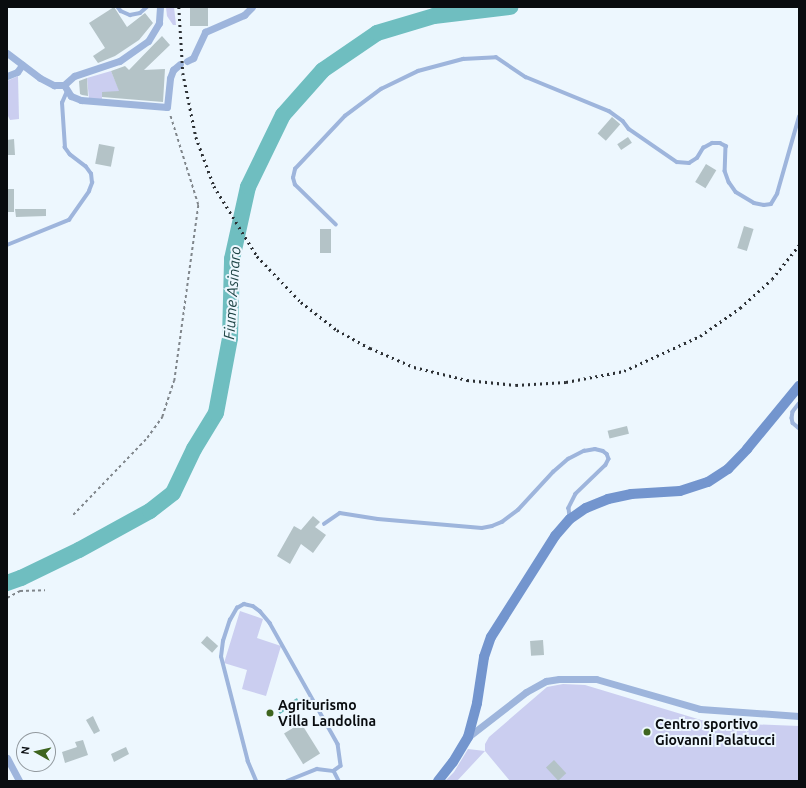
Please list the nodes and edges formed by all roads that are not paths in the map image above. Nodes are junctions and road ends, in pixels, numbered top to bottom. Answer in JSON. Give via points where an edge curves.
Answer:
{"nodes":[{"id":1,"x":118,"y":7,"type":"edge"},
{"id":2,"x":148,"y":7,"type":"edge"},
{"id":3,"x":160,"y":7,"type":"edge"},
{"id":4,"x":252,"y":7,"type":"edge"},
{"id":5,"x":7,"y":52,"type":"edge"},
{"id":6,"x":187,"y":61,"type":"dead end"},
{"id":7,"x":180,"y":64,"type":"dead end"},
{"id":8,"x":22,"y":65,"type":"junction"},
{"id":9,"x":7,"y":76,"type":"edge"},
{"id":10,"x":66,"y":88,"type":"junction"},
{"id":11,"x":799,"y":117,"type":"edge"},
{"id":12,"x":336,"y":225,"type":"dead end"},
{"id":13,"x":7,"y":245,"type":"edge"},
{"id":14,"x":799,"y":386,"type":"edge"},
{"id":15,"x":799,"y":404,"type":"edge"},
{"id":16,"x":799,"y":428,"type":"edge"},
{"id":17,"x":570,"y":519,"type":"junction"},
{"id":18,"x":324,"y":524,"type":"dead end"},
{"id":19,"x":799,"y":716,"type":"edge"},
{"id":20,"x":468,"y":737,"type":"junction"},
{"id":21,"x":7,"y":758,"type":"edge"},
{"id":22,"x":334,"y":770,"type":"junction"},
{"id":23,"x":19,"y":781,"type":"edge"},
{"id":24,"x":256,"y":781,"type":"edge"},
{"id":25,"x":287,"y":781,"type":"edge"},
{"id":26,"x":339,"y":781,"type":"edge"},
{"id":27,"x":438,"y":781,"type":"edge"}],
"edges":[{"from":1,"to":2,"type":"lane","via":[[130,15],[140,13]]},
{"from":3,"to":10,"type":"street","via":[[159,23],[148,41],[119,61],[74,76]]},
{"from":4,"to":6,"type":"street","via":[[244,16],[205,32],[193,58]]},
{"from":5,"to":8,"type":"street"},
{"from":7,"to":10,"type":"street","via":[[173,70],[170,78],[167,107],[81,100],[71,96]]},
{"from":8,"to":9,"type":"street","via":[[17,72]]},
{"from":8,"to":10,"type":"street","via":[[40,78]]},
{"from":10,"to":13,"type":"lane","via":[[62,103],[65,148],[66,152],[91,174],[92,183],[89,191],[69,220]]},
{"from":11,"to":12,"type":"lane","via":[[777,194],[771,204],[764,205],[754,203],[736,192],[728,182],[725,171],[726,146],[720,143],[712,143],[703,148],[697,158],[689,163],[677,162],[629,129],[610,111],[526,77],[496,57],[463,59],[418,71],[381,89],[345,116],[295,169],[295,185]]},
{"from":14,"to":17,"type":"main road","via":[[747,449],[728,469],[708,482],[680,491],[631,494],[608,499],[586,508]]},
{"from":15,"to":16,"type":"lane","via":[[792,418],[793,423]]},
{"from":17,"to":18,"type":"lane","via":[[569,508],[576,494],[609,459],[603,451],[584,451],[568,459],[518,510],[492,526],[482,528],[340,513]]},
{"from":17,"to":20,"type":"main road","via":[[555,536],[491,637],[484,657],[477,703]]},
{"from":19,"to":20,"type":"street","via":[[700,709],[596,679],[559,679],[546,681],[526,692]]},
{"from":20,"to":27,"type":"main road"},
{"from":21,"to":23,"type":"street"},
{"from":22,"to":24,"type":"lane","via":[[341,766],[338,744],[270,624],[260,611],[244,604],[237,608],[230,620],[221,658],[248,762]]},
{"from":22,"to":25,"type":"lane","via":[[317,769]]},
{"from":22,"to":26,"type":"lane"}]}
